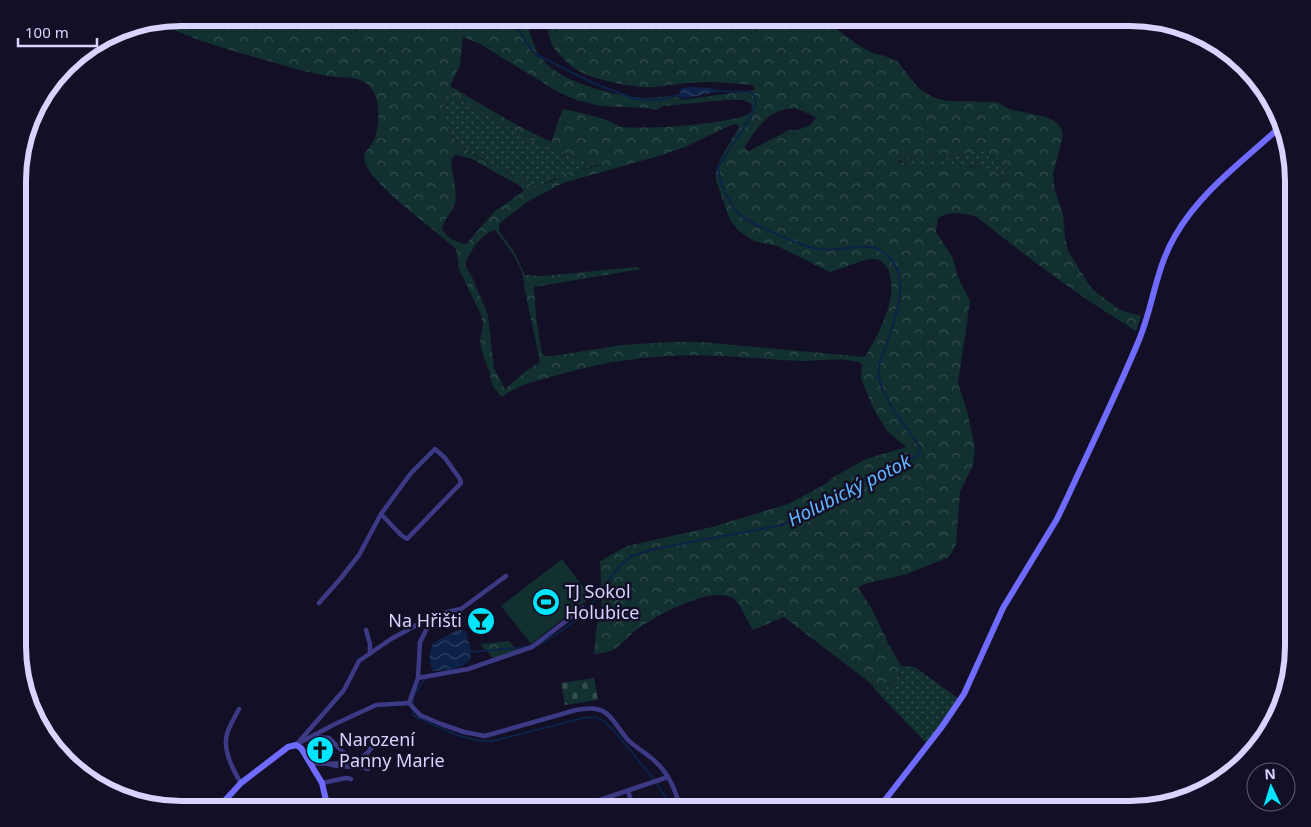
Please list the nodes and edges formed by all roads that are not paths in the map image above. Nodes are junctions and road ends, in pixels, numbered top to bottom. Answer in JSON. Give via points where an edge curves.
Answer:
{"nodes":[{"id":1,"x":1277,"y":130,"type":"edge"},
{"id":2,"x":381,"y":514,"type":"junction"},
{"id":3,"x":506,"y":576,"type":"dead end"},
{"id":4,"x":319,"y":603,"type":"dead end"},
{"id":5,"x":583,"y":608,"type":"dead end"},
{"id":6,"x":432,"y":619,"type":"junction"},
{"id":7,"x":366,"y":630,"type":"dead end"},
{"id":8,"x":370,"y":654,"type":"junction"},
{"id":9,"x":418,"y":678,"type":"junction"},
{"id":10,"x":408,"y":703,"type":"junction"},
{"id":11,"x":239,"y":709,"type":"dead end"},
{"id":12,"x":309,"y":737,"type":"junction"},
{"id":13,"x":376,"y":741,"type":"dead end"},
{"id":14,"x":296,"y":745,"type":"junction"},
{"id":15,"x":310,"y":762,"type":"junction"},
{"id":16,"x":346,"y":762,"type":"junction"},
{"id":17,"x":327,"y":764,"type":"junction"},
{"id":18,"x":368,"y":768,"type":"dead end"},
{"id":19,"x":668,"y":777,"type":"junction"},
{"id":20,"x":351,"y":779,"type":"dead end"},
{"id":21,"x":241,"y":783,"type":"junction"},
{"id":22,"x":322,"y":783,"type":"junction"},
{"id":23,"x":628,"y":791,"type":"junction"},
{"id":24,"x":678,"y":800,"type":"edge"},
{"id":25,"x":885,"y":800,"type":"edge"},
{"id":26,"x":225,"y":801,"type":"edge"},
{"id":27,"x":326,"y":801,"type":"edge"},
{"id":28,"x":599,"y":801,"type":"edge"},
{"id":29,"x":631,"y":801,"type":"edge"}],
"edges":[{"from":1,"to":25,"type":"street","via":[[1218,183],[1175,236],[1164,258],[1139,340],[1064,504],[1003,608],[964,694],[942,728]]},
{"from":2,"to":2,"type":"street","via":[[407,538],[461,483],[460,479],[435,448],[411,473]]},
{"from":2,"to":4,"type":"street","via":[[359,555]]},
{"from":3,"to":6,"type":"street","via":[[461,609]]},
{"from":5,"to":9,"type":"street","via":[[532,647],[468,669]]},
{"from":6,"to":8,"type":"street","via":[[391,639]]},
{"from":6,"to":9,"type":"street","via":[[420,642]]},
{"from":7,"to":8,"type":"street"},
{"from":8,"to":14,"type":"street","via":[[359,661],[344,690]]},
{"from":9,"to":10,"type":"street"},
{"from":10,"to":12,"type":"street","via":[[376,705]]},
{"from":10,"to":19,"type":"street","via":[[420,715],[464,732],[485,736],[576,710],[594,708],[609,715],[629,741],[652,758]]},
{"from":11,"to":21,"type":"street","via":[[228,731],[226,744]]},
{"from":12,"to":14,"type":"street"},
{"from":12,"to":16,"type":"street","via":[[329,738],[344,753]]},
{"from":13,"to":16,"type":"street","via":[[366,755]]},
{"from":14,"to":15,"type":"street"},
{"from":14,"to":21,"type":"street","via":[[288,747]]},
{"from":15,"to":17,"type":"street"},
{"from":15,"to":22,"type":"street"},
{"from":16,"to":17,"type":"street"},
{"from":17,"to":18,"type":"street"},
{"from":19,"to":23,"type":"street"},
{"from":19,"to":24,"type":"street"},
{"from":20,"to":22,"type":"street"},
{"from":21,"to":26,"type":"street"},
{"from":22,"to":27,"type":"street"},
{"from":23,"to":28,"type":"street"},
{"from":23,"to":29,"type":"street"}]}
